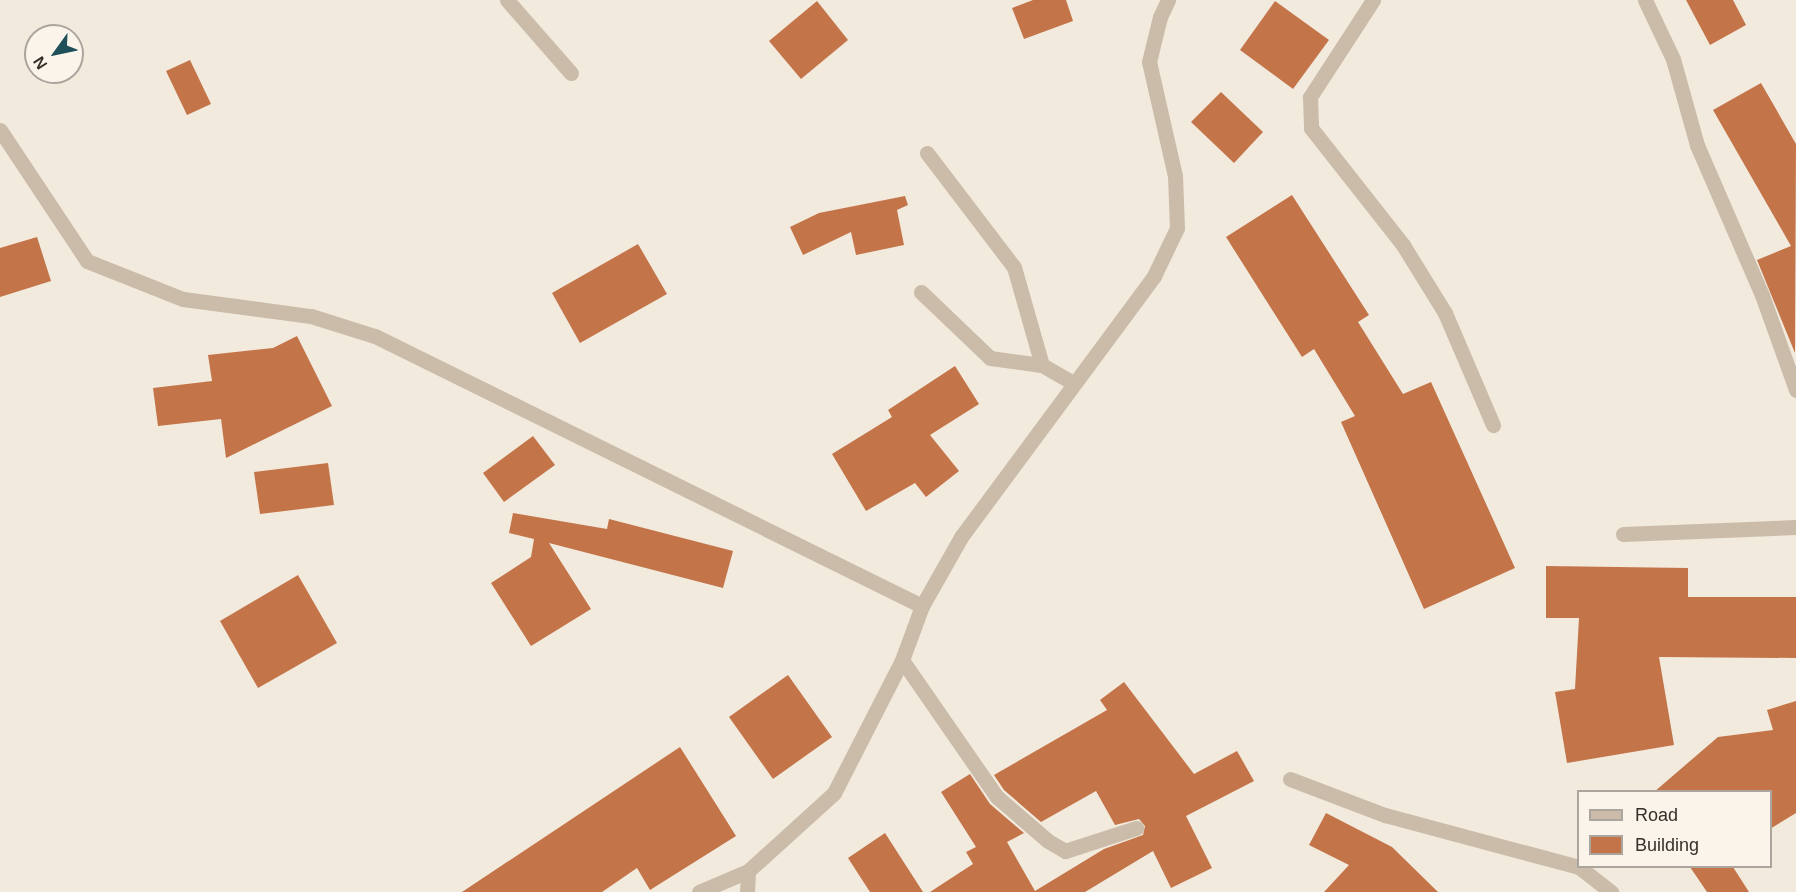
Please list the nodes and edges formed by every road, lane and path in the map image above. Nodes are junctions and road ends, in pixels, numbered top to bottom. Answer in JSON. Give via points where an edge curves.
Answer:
{"nodes":[{"id":1,"x":507,"y":0,"type":"edge"},
{"id":2,"x":1168,"y":0,"type":"edge"},
{"id":3,"x":1373,"y":0,"type":"edge"},
{"id":4,"x":1646,"y":0,"type":"edge"},
{"id":5,"x":571,"y":74,"type":"dead end"},
{"id":6,"x":0,"y":130,"type":"edge"},
{"id":7,"x":927,"y":153,"type":"dead end"},
{"id":8,"x":921,"y":292,"type":"dead end"},
{"id":9,"x":1042,"y":365,"type":"junction"},
{"id":10,"x":1073,"y":383,"type":"junction"},
{"id":11,"x":1796,"y":390,"type":"edge"},
{"id":12,"x":1493,"y":425,"type":"dead end"},
{"id":13,"x":1796,"y":527,"type":"edge"},
{"id":14,"x":1623,"y":534,"type":"dead end"},
{"id":15,"x":922,"y":606,"type":"junction"},
{"id":16,"x":902,"y":660,"type":"junction"},
{"id":17,"x":1290,"y":779,"type":"dead end"},
{"id":18,"x":1136,"y":828,"type":"dead end"},
{"id":19,"x":1577,"y":866,"type":"edge"},
{"id":20,"x":1580,"y":868,"type":"edge"},
{"id":21,"x":748,"y":871,"type":"junction"},
{"id":22,"x":699,"y":892,"type":"edge"},
{"id":23,"x":747,"y":892,"type":"edge"},
{"id":24,"x":1611,"y":892,"type":"edge"}],
"edges":[{"from":1,"to":5,"type":"street"},
{"from":2,"to":10,"type":"street","via":[[1149,62],[1175,176],[1178,228],[1154,276]]},
{"from":3,"to":12,"type":"street","via":[[1310,97],[1311,128],[1403,245],[1445,313]]},
{"from":4,"to":11,"type":"street","via":[[1673,59],[1697,145],[1762,295]]},
{"from":6,"to":15,"type":"street","via":[[87,261],[183,299],[311,316],[375,336]]},
{"from":7,"to":9,"type":"street","via":[[1014,267]]},
{"from":8,"to":9,"type":"street","via":[[990,358]]},
{"from":9,"to":10,"type":"street"},
{"from":10,"to":15,"type":"street","via":[[961,537]]},
{"from":13,"to":14,"type":"street"},
{"from":15,"to":16,"type":"street"},
{"from":16,"to":18,"type":"street","via":[[997,797],[1048,841],[1065,851]]},
{"from":16,"to":21,"type":"street","via":[[834,793]]},
{"from":17,"to":19,"type":"street","via":[[1385,815]]},
{"from":20,"to":24,"type":"street"},
{"from":21,"to":22,"type":"street"},
{"from":21,"to":23,"type":"street"}]}
